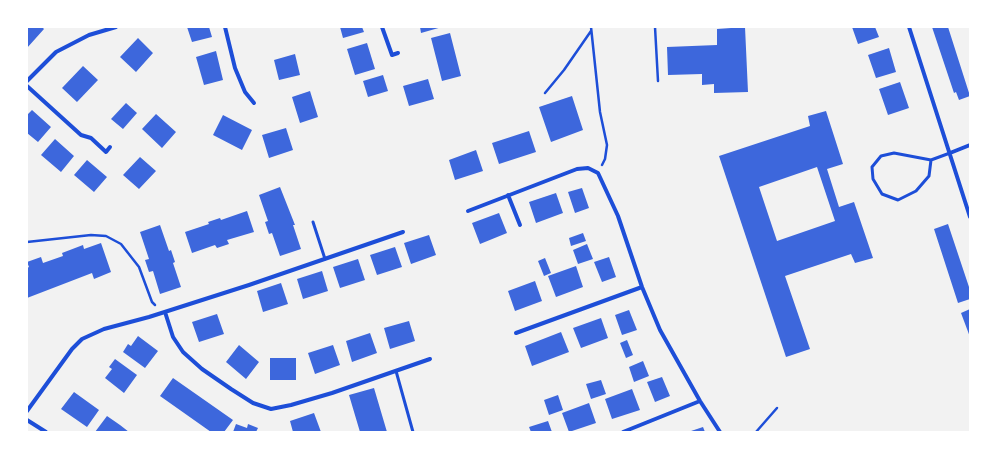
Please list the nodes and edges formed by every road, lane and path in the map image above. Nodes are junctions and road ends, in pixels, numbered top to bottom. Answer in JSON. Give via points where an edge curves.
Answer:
{"nodes":[{"id":1,"x":116,"y":27,"type":"edge"},
{"id":2,"x":225,"y":27,"type":"edge"},
{"id":3,"x":382,"y":27,"type":"edge"},
{"id":4,"x":655,"y":27,"type":"edge"},
{"id":5,"x":909,"y":27,"type":"edge"},
{"id":6,"x":591,"y":29,"type":"edge"},
{"id":7,"x":398,"y":53,"type":"dead end"},
{"id":8,"x":27,"y":81,"type":"edge"},
{"id":9,"x":658,"y":81,"type":"dead end"},
{"id":10,"x":27,"y":86,"type":"edge"},
{"id":11,"x":546,"y":93,"type":"dead end"},
{"id":12,"x":254,"y":103,"type":"dead end"},
{"id":13,"x":970,"y":146,"type":"edge"},
{"id":14,"x":110,"y":147,"type":"dead end"},
{"id":15,"x":950,"y":153,"type":"junction"},
{"id":16,"x":931,"y":160,"type":"junction"},
{"id":17,"x":598,"y":173,"type":"junction"},
{"id":18,"x":508,"y":195,"type":"junction"},
{"id":19,"x":468,"y":211,"type":"dead end"},
{"id":20,"x":970,"y":216,"type":"edge"},
{"id":21,"x":314,"y":222,"type":"dead end"},
{"id":22,"x":520,"y":225,"type":"dead end"},
{"id":23,"x":403,"y":232,"type":"dead end"},
{"id":24,"x":27,"y":242,"type":"edge"},
{"id":25,"x":325,"y":259,"type":"junction"},
{"id":26,"x":642,"y":287,"type":"junction"},
{"id":27,"x":165,"y":312,"type":"junction"},
{"id":28,"x":516,"y":333,"type":"dead end"},
{"id":29,"x":430,"y":359,"type":"dead end"},
{"id":30,"x":396,"y":371,"type":"junction"},
{"id":31,"x":700,"y":401,"type":"junction"},
{"id":32,"x":777,"y":408,"type":"dead end"},
{"id":33,"x":27,"y":411,"type":"edge"},
{"id":34,"x":27,"y":420,"type":"edge"},
{"id":35,"x":46,"y":432,"type":"edge"},
{"id":36,"x":413,"y":432,"type":"edge"},
{"id":37,"x":623,"y":432,"type":"edge"},
{"id":38,"x":720,"y":432,"type":"edge"},
{"id":39,"x":756,"y":432,"type":"edge"}],
"edges":[{"from":1,"to":8,"type":"street","via":[[89,35],[56,52]]},
{"from":2,"to":12,"type":"street","via":[[235,68],[245,92]]},
{"from":3,"to":7,"type":"street","via":[[392,55]]},
{"from":4,"to":9,"type":"path"},
{"from":5,"to":15,"type":"street"},
{"from":6,"to":11,"type":"path"},
{"from":6,"to":17,"type":"path","via":[[606,145],[605,159]]},
{"from":10,"to":14,"type":"street","via":[[81,135],[91,138],[106,152]]},
{"from":13,"to":15,"type":"street"},
{"from":15,"to":16,"type":"lane"},
{"from":15,"to":20,"type":"street"},
{"from":16,"to":16,"type":"lane","via":[[929,176],[916,191],[898,200],[882,194],[873,179],[872,167],[881,156],[894,153]]},
{"from":17,"to":18,"type":"street","via":[[588,168],[577,169]]},
{"from":17,"to":26,"type":"street","via":[[618,216]]},
{"from":18,"to":19,"type":"street"},
{"from":18,"to":22,"type":"street"},
{"from":21,"to":25,"type":"lane"},
{"from":23,"to":25,"type":"street"},
{"from":24,"to":27,"type":"path","via":[[91,235],[106,236],[121,244],[131,255],[139,267],[152,302]]},
{"from":25,"to":27,"type":"street"},
{"from":26,"to":28,"type":"street"},
{"from":26,"to":31,"type":"street","via":[[660,330]]},
{"from":27,"to":30,"type":"street","via":[[173,337],[183,352],[231,389],[253,403],[271,409]]},
{"from":27,"to":33,"type":"street","via":[[104,329],[82,339]]},
{"from":29,"to":30,"type":"street"},
{"from":30,"to":36,"type":"lane"},
{"from":31,"to":37,"type":"street"},
{"from":31,"to":38,"type":"street"},
{"from":32,"to":39,"type":"path"},
{"from":34,"to":35,"type":"street"}]}
